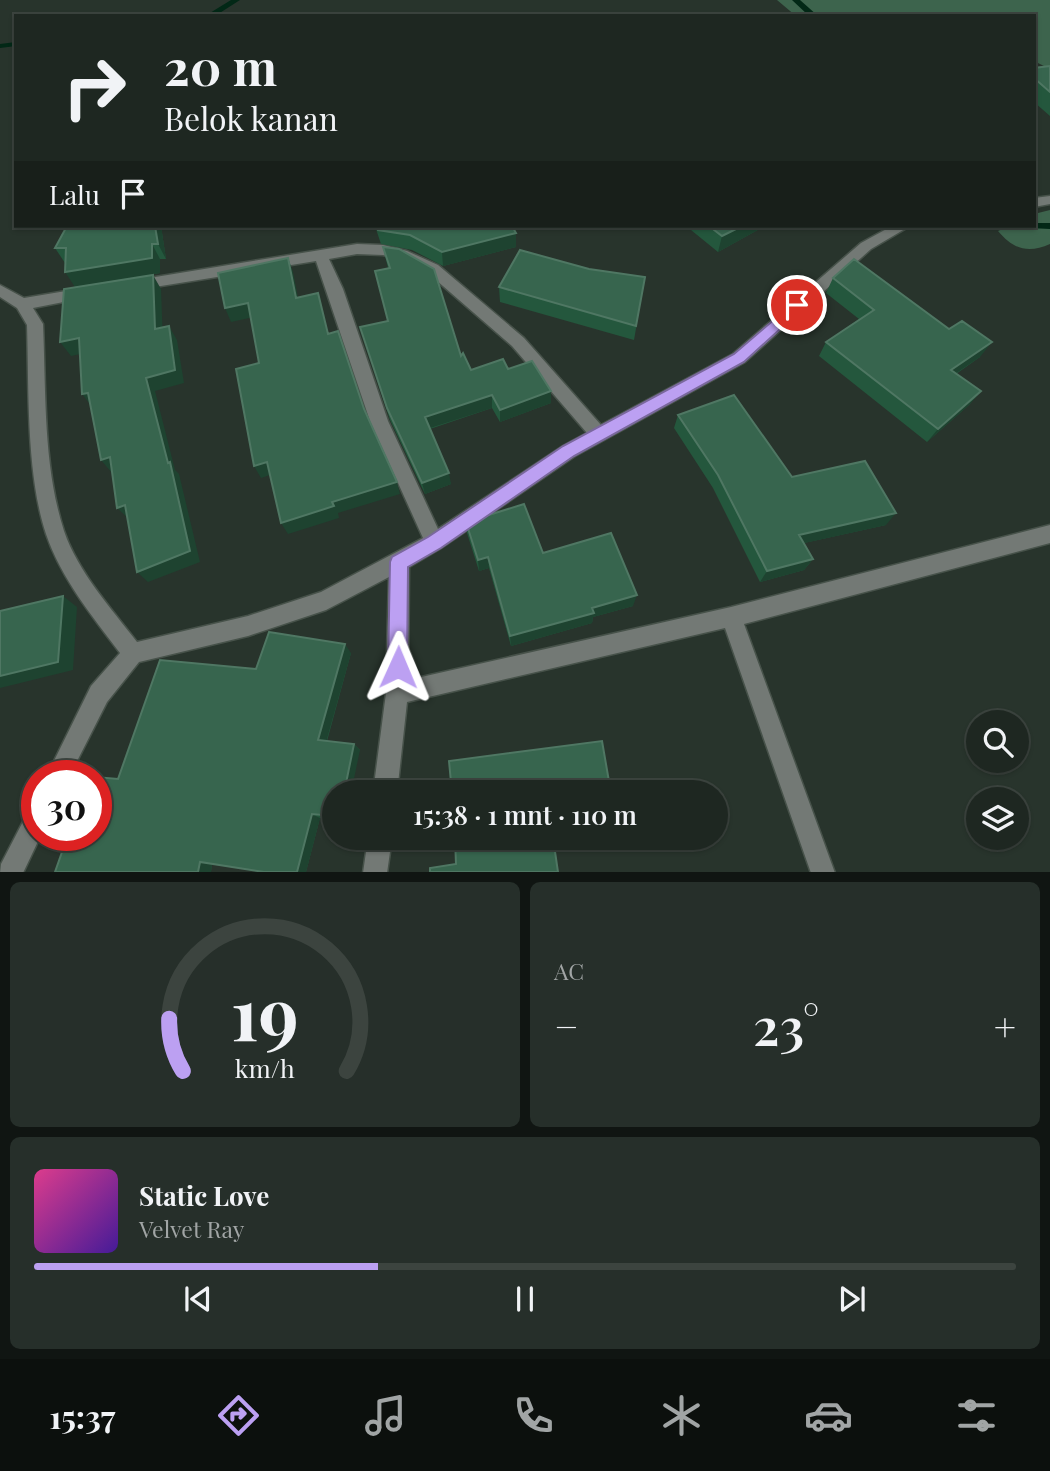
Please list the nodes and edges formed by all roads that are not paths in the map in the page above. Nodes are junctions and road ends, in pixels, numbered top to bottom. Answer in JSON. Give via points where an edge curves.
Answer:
{"nodes":[{"id":1,"x":900,"y":228,"type":"edge"},
{"id":2,"x":320,"y":254,"type":"junction"},
{"id":3,"x":0,"y":290,"type":"edge"},
{"id":4,"x":22,"y":304,"type":"junction"},
{"id":5,"x":599,"y":434,"type":"junction"},
{"id":6,"x":1050,"y":534,"type":"edge"},
{"id":7,"x":434,"y":542,"type":"junction"},
{"id":8,"x":399,"y":562,"type":"junction"},
{"id":9,"x":731,"y":617,"type":"junction"},
{"id":10,"x":133,"y":653,"type":"junction"},
{"id":11,"x":397,"y":692,"type":"junction"},
{"id":12,"x":66,"y":760,"type":"edge"},
{"id":13,"x":387,"y":780,"type":"edge"},
{"id":14,"x":378,"y":850,"type":"edge"},
{"id":15,"x":21,"y":851,"type":"edge"},
{"id":16,"x":10,"y":872,"type":"edge"},
{"id":17,"x":375,"y":872,"type":"edge"},
{"id":18,"x":823,"y":872,"type":"edge"}],
"edges":[{"from":1,"to":5,"type":"street","via":[[866,246],[739,358]]},
{"from":2,"to":4,"type":"street"},
{"from":2,"to":5,"type":"street","via":[[383,250],[433,269],[518,342]]},
{"from":2,"to":7,"type":"street","via":[[379,421]]},
{"from":3,"to":4,"type":"street"},
{"from":4,"to":10,"type":"street","via":[[35,324],[41,461],[55,533],[84,589]]},
{"from":5,"to":7,"type":"street"},
{"from":6,"to":9,"type":"street"},
{"from":7,"to":8,"type":"street"},
{"from":8,"to":10,"type":"street","via":[[326,600],[274,618]]},
{"from":8,"to":11,"type":"street"},
{"from":9,"to":11,"type":"street"},
{"from":9,"to":18,"type":"street"},
{"from":10,"to":12,"type":"street","via":[[99,694]]},
{"from":11,"to":13,"type":"street"},
{"from":14,"to":17,"type":"street"},
{"from":15,"to":16,"type":"street"}]}
